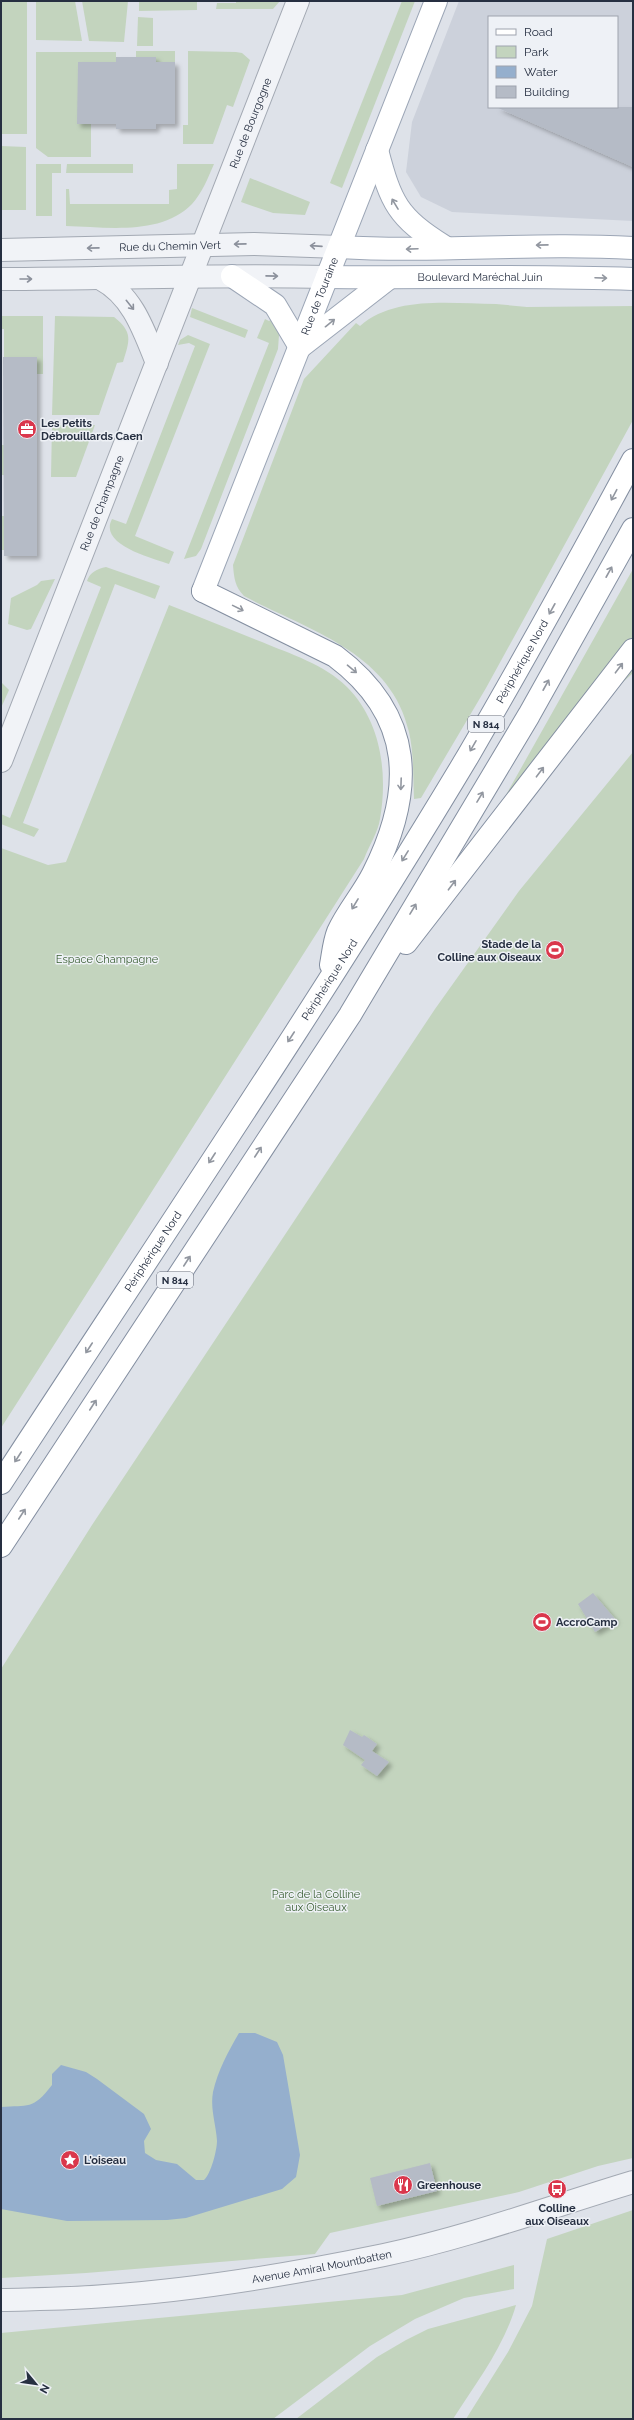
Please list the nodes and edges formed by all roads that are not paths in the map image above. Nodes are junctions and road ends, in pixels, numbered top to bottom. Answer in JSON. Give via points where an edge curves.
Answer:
{"nodes":[{"id":1,"x":298,"y":1,"type":"edge"},
{"id":2,"x":436,"y":1,"type":"edge"},
{"id":3,"x":377,"y":150,"type":"junction"},
{"id":4,"x":202,"y":245,"type":"junction"},
{"id":5,"x":339,"y":247,"type":"junction"},
{"id":6,"x":445,"y":248,"type":"junction"},
{"id":7,"x":633,"y":248,"type":"edge"},
{"id":8,"x":1,"y":250,"type":"edge"},
{"id":9,"x":190,"y":275,"type":"junction"},
{"id":10,"x":232,"y":276,"type":"junction"},
{"id":11,"x":327,"y":277,"type":"junction"},
{"id":12,"x":389,"y":278,"type":"junction"},
{"id":13,"x":1,"y":279,"type":"edge"},
{"id":14,"x":101,"y":279,"type":"junction"},
{"id":15,"x":633,"y":279,"type":"edge"},
{"id":16,"x":300,"y":347,"type":"junction"},
{"id":17,"x":157,"y":363,"type":"junction"},
{"id":18,"x":633,"y":460,"type":"edge"},
{"id":19,"x":633,"y":529,"type":"edge"},
{"id":20,"x":633,"y":650,"type":"edge"},
{"id":21,"x":1,"y":761,"type":"edge"},
{"id":22,"x":327,"y":981,"type":"junction"},
{"id":23,"x":350,"y":1015,"type":"junction"},
{"id":24,"x":1,"y":1483,"type":"edge"},
{"id":25,"x":1,"y":1546,"type":"edge"},
{"id":26,"x":633,"y":2182,"type":"edge"},
{"id":27,"x":1,"y":2300,"type":"edge"}],
"edges":[{"from":1,"to":4,"type":"street","name":"Rue de Bourgogne"},
{"from":2,"to":3,"type":"main road","name":"Rue de Touraine"},
{"from":3,"to":5,"type":"main road","name":"Rue de Touraine"},
{"from":6,"to":3,"type":"main road","one_way":true,"via":[[416,228],[401,213],[390,194]]},
{"from":5,"to":4,"type":"street","name":"Rue du Chemin Vert","one_way":true,"via":[[293,244]]},
{"from":4,"to":8,"type":"street","name":"Rue du Chemin Vert","one_way":true},
{"from":4,"to":9,"type":"street","name":"Rue de Champagne"},
{"from":6,"to":5,"type":"main road","one_way":true},
{"from":5,"to":11,"type":"main road","name":"Rue de Touraine"},
{"from":7,"to":6,"type":"main road","one_way":true,"via":[[581,244]]},
{"from":9,"to":10,"type":"street"},
{"from":9,"to":14,"type":"street"},
{"from":9,"to":17,"type":"street","name":"Rue de Champagne"},
{"from":10,"to":11,"type":"street","one_way":true},
{"from":10,"to":16,"type":"main road","via":[[275,305]]},
{"from":11,"to":12,"type":"main road","name":"Boulevard Maréchal Juin"},
{"from":11,"to":16,"type":"main road","name":"Rue de Touraine"},
{"from":12,"to":15,"type":"main road","name":"Boulevard Maréchal Juin","one_way":true,"via":[[569,276]]},
{"from":16,"to":12,"type":"main road","one_way":true},
{"from":13,"to":14,"type":"street","one_way":true},
{"from":14,"to":17,"type":"street","one_way":true,"via":[[113,286],[134,310]]},
{"from":16,"to":22,"type":"main road","name":"Rue de Touraine","one_way":true,"via":[[203,591],[335,656],[355,671],[372,689],[394,728],[402,774],[401,794],[392,832],[372,875],[338,932]]},
{"from":17,"to":21,"type":"street","name":"Rue de Champagne"},
{"from":18,"to":22,"type":"main road","name":"Périphérique Nord","number":"N 814","one_way":true,"via":[[467,757]]},
{"from":23,"to":19,"type":"main road","number":"N 814","one_way":true,"via":[[529,715]]},
{"from":23,"to":20,"type":"main road","one_way":true},
{"from":22,"to":24,"type":"main road","name":"Périphérique Nord","number":"N 814","one_way":true},
{"from":25,"to":23,"type":"main road","number":"N 814","one_way":true},
{"from":26,"to":27,"type":"street","name":"Avenue Amiral Mountbatten","via":[[556,2208],[385,2254],[280,2275],[105,2296]]}]}
